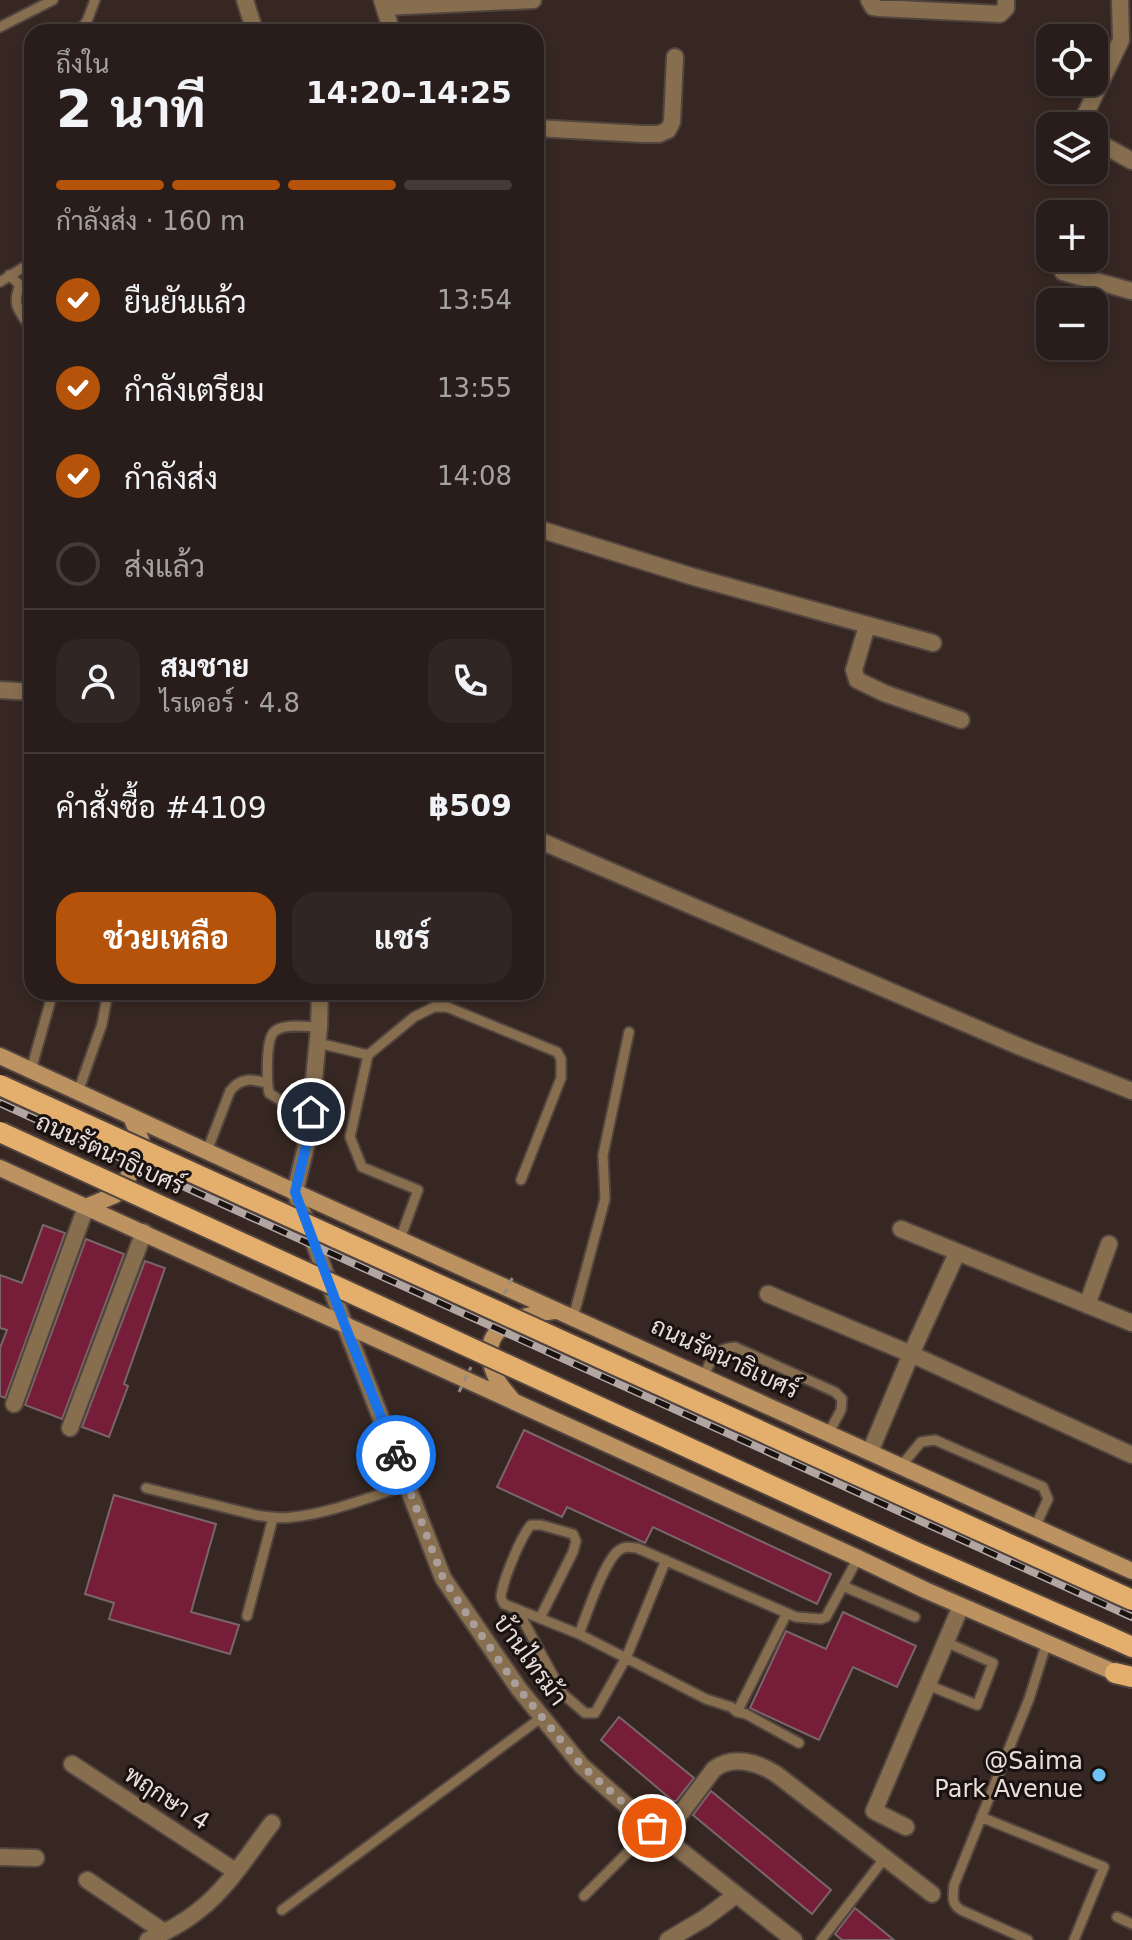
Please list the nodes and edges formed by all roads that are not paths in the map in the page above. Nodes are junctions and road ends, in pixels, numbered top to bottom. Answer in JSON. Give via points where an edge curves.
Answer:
{"nodes":[{"id":1,"x":53,"y":0,"type":"edge"},
{"id":2,"x":95,"y":0,"type":"edge"},
{"id":3,"x":245,"y":0,"type":"edge"},
{"id":4,"x":533,"y":0,"type":"edge"},
{"id":5,"x":869,"y":0,"type":"edge"},
{"id":6,"x":1006,"y":0,"type":"edge"},
{"id":7,"x":1120,"y":0,"type":"edge"},
{"id":8,"x":383,"y":3,"type":"edge"},
{"id":9,"x":85,"y":24,"type":"edge"},
{"id":10,"x":252,"y":24,"type":"edge"},
{"id":11,"x":390,"y":24,"type":"edge"},
{"id":12,"x":0,"y":27,"type":"edge"},
{"id":13,"x":1126,"y":43,"type":"edge"},
{"id":14,"x":675,"y":57,"type":"dead end"},
{"id":15,"x":1087,"y":112,"type":"edge"},
{"id":16,"x":544,"y":128,"type":"edge"},
{"id":17,"x":1108,"y":148,"type":"edge"},
{"id":18,"x":1132,"y":161,"type":"edge"},
{"id":19,"x":24,"y":267,"type":"edge"},
{"id":20,"x":1063,"y":272,"type":"dead end"},
{"id":21,"x":9,"y":275,"type":"junction"},
{"id":22,"x":0,"y":282,"type":"edge"},
{"id":23,"x":20,"y":285,"type":"junction"},
{"id":24,"x":24,"y":285,"type":"edge"},
{"id":25,"x":1132,"y":291,"type":"edge"},
{"id":26,"x":24,"y":317,"type":"edge"},
{"id":27,"x":544,"y":530,"type":"edge"},
{"id":28,"x":867,"y":626,"type":"junction"},
{"id":29,"x":933,"y":643,"type":"dead end"},
{"id":30,"x":0,"y":690,"type":"edge"},
{"id":31,"x":24,"y":692,"type":"edge"},
{"id":32,"x":961,"y":720,"type":"dead end"},
{"id":33,"x":544,"y":842,"type":"edge"},
{"id":34,"x":51,"y":1000,"type":"edge"},
{"id":35,"x":106,"y":1000,"type":"edge"},
{"id":36,"x":320,"y":1000,"type":"edge"},
{"id":37,"x":629,"y":1032,"type":"dead end"},
{"id":38,"x":318,"y":1035,"type":"junction"},
{"id":39,"x":368,"y":1055,"type":"junction"},
{"id":40,"x":0,"y":1056,"type":"edge"},
{"id":41,"x":31,"y":1070,"type":"junction"},
{"id":42,"x":267,"y":1083,"type":"junction"},
{"id":43,"x":0,"y":1085,"type":"edge"},
{"id":44,"x":1132,"y":1091,"type":"edge"},
{"id":45,"x":78,"y":1092,"type":"junction"},
{"id":46,"x":311,"y":1112,"type":"junction"},
{"id":47,"x":131,"y":1117,"type":"junction"},
{"id":48,"x":0,"y":1132,"type":"edge"},
{"id":49,"x":207,"y":1151,"type":"junction"},
{"id":50,"x":0,"y":1168,"type":"edge"},
{"id":51,"x":521,"y":1180,"type":"dead end"},
{"id":52,"x":295,"y":1192,"type":"junction"},
{"id":53,"x":86,"y":1207,"type":"junction"},
{"id":54,"x":901,"y":1229,"type":"dead end"},
{"id":55,"x":144,"y":1232,"type":"junction"},
{"id":56,"x":400,"y":1239,"type":"junction"},
{"id":57,"x":1109,"y":1244,"type":"dead end"},
{"id":58,"x":957,"y":1253,"type":"junction"},
{"id":59,"x":768,"y":1294,"type":"dead end"},
{"id":60,"x":1087,"y":1305,"type":"junction"},
{"id":61,"x":556,"y":1311,"type":"junction"},
{"id":62,"x":573,"y":1318,"type":"junction"},
{"id":63,"x":344,"y":1323,"type":"junction"},
{"id":64,"x":1132,"y":1323,"type":"edge"},
{"id":65,"x":911,"y":1354,"type":"junction"},
{"id":66,"x":704,"y":1376,"type":"junction"},
{"id":67,"x":514,"y":1402,"type":"junction"},
{"id":68,"x":14,"y":1404,"type":"dead end"},
{"id":69,"x":70,"y":1428,"type":"dead end"},
{"id":70,"x":828,"y":1434,"type":"junction"},
{"id":71,"x":870,"y":1452,"type":"junction"},
{"id":72,"x":1132,"y":1455,"type":"edge"},
{"id":73,"x":901,"y":1466,"type":"junction"},
{"id":74,"x":408,"y":1485,"type":"junction"},
{"id":75,"x":146,"y":1488,"type":"dead end"},
{"id":76,"x":273,"y":1518,"type":"junction"},
{"id":77,"x":1035,"y":1527,"type":"junction"},
{"id":78,"x":858,"y":1558,"type":"junction"},
{"id":79,"x":666,"y":1560,"type":"junction"},
{"id":80,"x":1132,"y":1571,"type":"edge"},
{"id":81,"x":843,"y":1586,"type":"junction"},
{"id":82,"x":1132,"y":1600,"type":"edge"},
{"id":83,"x":961,"y":1606,"type":"junction"},
{"id":84,"x":517,"y":1609,"type":"junction"},
{"id":85,"x":787,"y":1613,"type":"junction"},
{"id":86,"x":247,"y":1616,"type":"dead end"},
{"id":87,"x":915,"y":1617,"type":"dead end"},
{"id":88,"x":540,"y":1618,"type":"junction"},
{"id":89,"x":579,"y":1634,"type":"junction"},
{"id":90,"x":946,"y":1642,"type":"junction"},
{"id":91,"x":1047,"y":1642,"type":"junction"},
{"id":92,"x":1132,"y":1647,"type":"edge"},
{"id":93,"x":626,"y":1658,"type":"junction"},
{"id":94,"x":1126,"y":1677,"type":"edge"},
{"id":95,"x":928,"y":1685,"type":"junction"},
{"id":96,"x":737,"y":1712,"type":"junction"},
{"id":97,"x":542,"y":1717,"type":"junction"},
{"id":98,"x":799,"y":1743,"type":"dead end"},
{"id":99,"x":72,"y":1764,"type":"dead end"},
{"id":100,"x":981,"y":1817,"type":"junction"},
{"id":101,"x":272,"y":1823,"type":"dead end"},
{"id":102,"x":906,"y":1827,"type":"dead end"},
{"id":103,"x":657,"y":1832,"type":"junction"},
{"id":104,"x":0,"y":1857,"type":"edge"},
{"id":105,"x":36,"y":1858,"type":"dead end"},
{"id":106,"x":884,"y":1859,"type":"junction"},
{"id":107,"x":235,"y":1871,"type":"junction"},
{"id":108,"x":87,"y":1880,"type":"dead end"},
{"id":109,"x":932,"y":1894,"type":"dead end"},
{"id":110,"x":736,"y":1895,"type":"junction"},
{"id":111,"x":584,"y":1896,"type":"dead end"},
{"id":112,"x":282,"y":1910,"type":"dead end"},
{"id":113,"x":1117,"y":1917,"type":"dead end"},
{"id":114,"x":1132,"y":1924,"type":"edge"},
{"id":115,"x":175,"y":1933,"type":"edge"},
{"id":116,"x":148,"y":1940,"type":"edge"},
{"id":117,"x":668,"y":1940,"type":"edge"},
{"id":118,"x":794,"y":1940,"type":"edge"},
{"id":119,"x":821,"y":1940,"type":"edge"},
{"id":120,"x":1028,"y":1940,"type":"edge"},
{"id":121,"x":1074,"y":1940,"type":"edge"}],
"edges":[{"from":1,"to":12,"type":"lane"},
{"from":2,"to":9,"type":"lane"},
{"from":3,"to":10,"type":"street"},
{"from":4,"to":8,"type":"street"},
{"from":5,"to":6,"type":"street","via":[[879,8],[1000,14]]},
{"from":7,"to":13,"type":"street"},
{"from":8,"to":11,"type":"street"},
{"from":13,"to":15,"type":"street"},
{"from":14,"to":16,"type":"street","via":[[668,130],[643,134]]},
{"from":17,"to":18,"type":"street"},
{"from":19,"to":21,"type":"lane"},
{"from":20,"to":25,"type":"street"},
{"from":21,"to":22,"type":"lane"},
{"from":21,"to":23,"type":"lane"},
{"from":23,"to":24,"type":"lane"},
{"from":23,"to":26,"type":"lane","via":[[15,302]]},
{"from":27,"to":28,"type":"street"},
{"from":28,"to":29,"type":"street"},
{"from":28,"to":32,"type":"street","via":[[854,670],[857,680]]},
{"from":30,"to":31,"type":"street"},
{"from":33,"to":44,"type":"street"},
{"from":34,"to":41,"type":"lane"},
{"from":35,"to":45,"type":"lane"},
{"from":36,"to":38,"type":"street"},
{"from":37,"to":62,"type":"lane","via":[[603,1155],[605,1199]]},
{"from":38,"to":39,"type":"lane"},
{"from":38,"to":42,"type":"lane","via":[[275,1030],[270,1036]]},
{"from":38,"to":46,"type":"street"},
{"from":39,"to":51,"type":"lane","via":[[434,1007],[447,1007],[557,1052],[561,1078]]},
{"from":39,"to":56,"type":"lane","via":[[350,1137],[362,1167],[418,1190]]},
{"from":40,"to":41,"type":"main road","name":"ถนนรัตนาธิเบศร์"},
{"from":41,"to":45,"type":"main road","name":"ถนนรัตนาธิเบศร์"},
{"from":42,"to":46,"type":"lane","via":[[273,1096]]},
{"from":42,"to":49,"type":"lane","via":[[250,1079],[234,1086]]},
{"from":43,"to":82,"type":"main road","name":"ถนนรัตนาธิเบศร์","bridge":true},
{"from":45,"to":47,"type":"main road","name":"ถนนรัตนาธิเบศร์"},
{"from":46,"to":52,"type":"street"},
{"from":47,"to":49,"type":"main road","name":"ถนนรัตนาธิเบศร์"},
{"from":47,"to":53,"type":"main road","via":[[141,1140],[138,1163],[115,1195]]},
{"from":48,"to":92,"type":"main road","name":"ถนนรัตนาธิเบศร์","bridge":true},
{"from":49,"to":52,"type":"main road","name":"ถนนรัตนาธิเบศร์"},
{"from":50,"to":53,"type":"main road"},
{"from":52,"to":56,"type":"main road","name":"ถนนรัตนาธิเบศร์"},
{"from":52,"to":63,"type":"street"},
{"from":53,"to":55,"type":"main road"},
{"from":53,"to":68,"type":"street"},
{"from":54,"to":58,"type":"street"},
{"from":55,"to":63,"type":"main road"},
{"from":55,"to":69,"type":"street"},
{"from":56,"to":61,"type":"main road","name":"ถนนรัตนาธิเบศร์"},
{"from":57,"to":60,"type":"street"},
{"from":58,"to":60,"type":"street"},
{"from":58,"to":65,"type":"street"},
{"from":59,"to":65,"type":"street"},
{"from":60,"to":64,"type":"street"},
{"from":61,"to":62,"type":"main road","name":"ถนนรัตนาธิเบศร์"},
{"from":61,"to":67,"type":"main road","via":[[503,1325],[492,1339],[489,1355],[495,1378]]},
{"from":62,"to":66,"type":"main road","name":"ถนนรัตนาธิเบศร์"},
{"from":63,"to":67,"type":"main road"},
{"from":63,"to":74,"type":"street","name":"บ้านไทรม้า"},
{"from":65,"to":71,"type":"street"},
{"from":65,"to":72,"type":"street"},
{"from":66,"to":70,"type":"main road","name":"ถนนรัตนาธิเบศร์"},
{"from":66,"to":70,"type":"lane","via":[[715,1354],[735,1347],[835,1392],[842,1399],[841,1410]]},
{"from":67,"to":78,"type":"main road"},
{"from":70,"to":71,"type":"main road","name":"ถนนรัตนาธิเบศร์"},
{"from":71,"to":73,"type":"main road","name":"ถนนรัตนาธิเบศร์"},
{"from":73,"to":77,"type":"main road","name":"ถนนรัตนาธิเบศร์"},
{"from":73,"to":77,"type":"lane","via":[[921,1442],[935,1440],[1043,1487],[1048,1499]]},
{"from":74,"to":76,"type":"lane","via":[[324,1511]]},
{"from":74,"to":97,"type":"street","name":"บ้านไทรม้า","via":[[443,1578]]},
{"from":75,"to":76,"type":"lane"},
{"from":76,"to":86,"type":"lane"},
{"from":77,"to":80,"type":"main road","name":"ถนนรัตนาธิเบศร์"},
{"from":78,"to":81,"type":"lane"},
{"from":78,"to":83,"type":"main road"},
{"from":79,"to":85,"type":"lane"},
{"from":79,"to":89,"type":"lane","via":[[637,1548],[617,1552]]},
{"from":79,"to":93,"type":"lane"},
{"from":81,"to":85,"type":"lane","via":[[826,1617]]},
{"from":81,"to":87,"type":"lane"},
{"from":83,"to":90,"type":"street"},
{"from":83,"to":91,"type":"main road"},
{"from":84,"to":88,"type":"lane"},
{"from":84,"to":88,"type":"lane","via":[[504,1604],[500,1595],[525,1531],[541,1525],[573,1534],[573,1552]]},
{"from":84,"to":93,"type":"lane","via":[[563,1694],[585,1713],[595,1713]]},
{"from":85,"to":96,"type":"lane"},
{"from":88,"to":89,"type":"lane"},
{"from":89,"to":93,"type":"lane"},
{"from":90,"to":95,"type":"street"},
{"from":90,"to":95,"type":"lane","via":[[993,1663],[977,1705]]},
{"from":91,"to":94,"type":"main road"},
{"from":91,"to":100,"type":"lane"},
{"from":93,"to":96,"type":"lane"},
{"from":95,"to":102,"type":"street","via":[[874,1811]]},
{"from":96,"to":98,"type":"lane"},
{"from":97,"to":103,"type":"street","name":"บ้านไทรม้า","via":[[582,1766]]},
{"from":97,"to":112,"type":"lane"},
{"from":99,"to":107,"type":"street","name":"พฤกษา 4"},
{"from":100,"to":120,"type":"lane","via":[[954,1885],[955,1906]]},
{"from":100,"to":121,"type":"lane","via":[[1104,1867]]},
{"from":101,"to":107,"type":"street"},
{"from":103,"to":106,"type":"street","via":[[723,1762],[749,1762],[776,1774]]},
{"from":103,"to":110,"type":"street","name":"บ้านไทรม้า"},
{"from":103,"to":111,"type":"lane"},
{"from":104,"to":105,"type":"street"},
{"from":106,"to":109,"type":"street"},
{"from":106,"to":119,"type":"lane"},
{"from":107,"to":115,"type":"street"},
{"from":108,"to":115,"type":"street"},
{"from":110,"to":117,"type":"street"},
{"from":110,"to":118,"type":"street","name":"บ้านไทรม้า"},
{"from":113,"to":114,"type":"lane"},
{"from":115,"to":116,"type":"street"}]}
